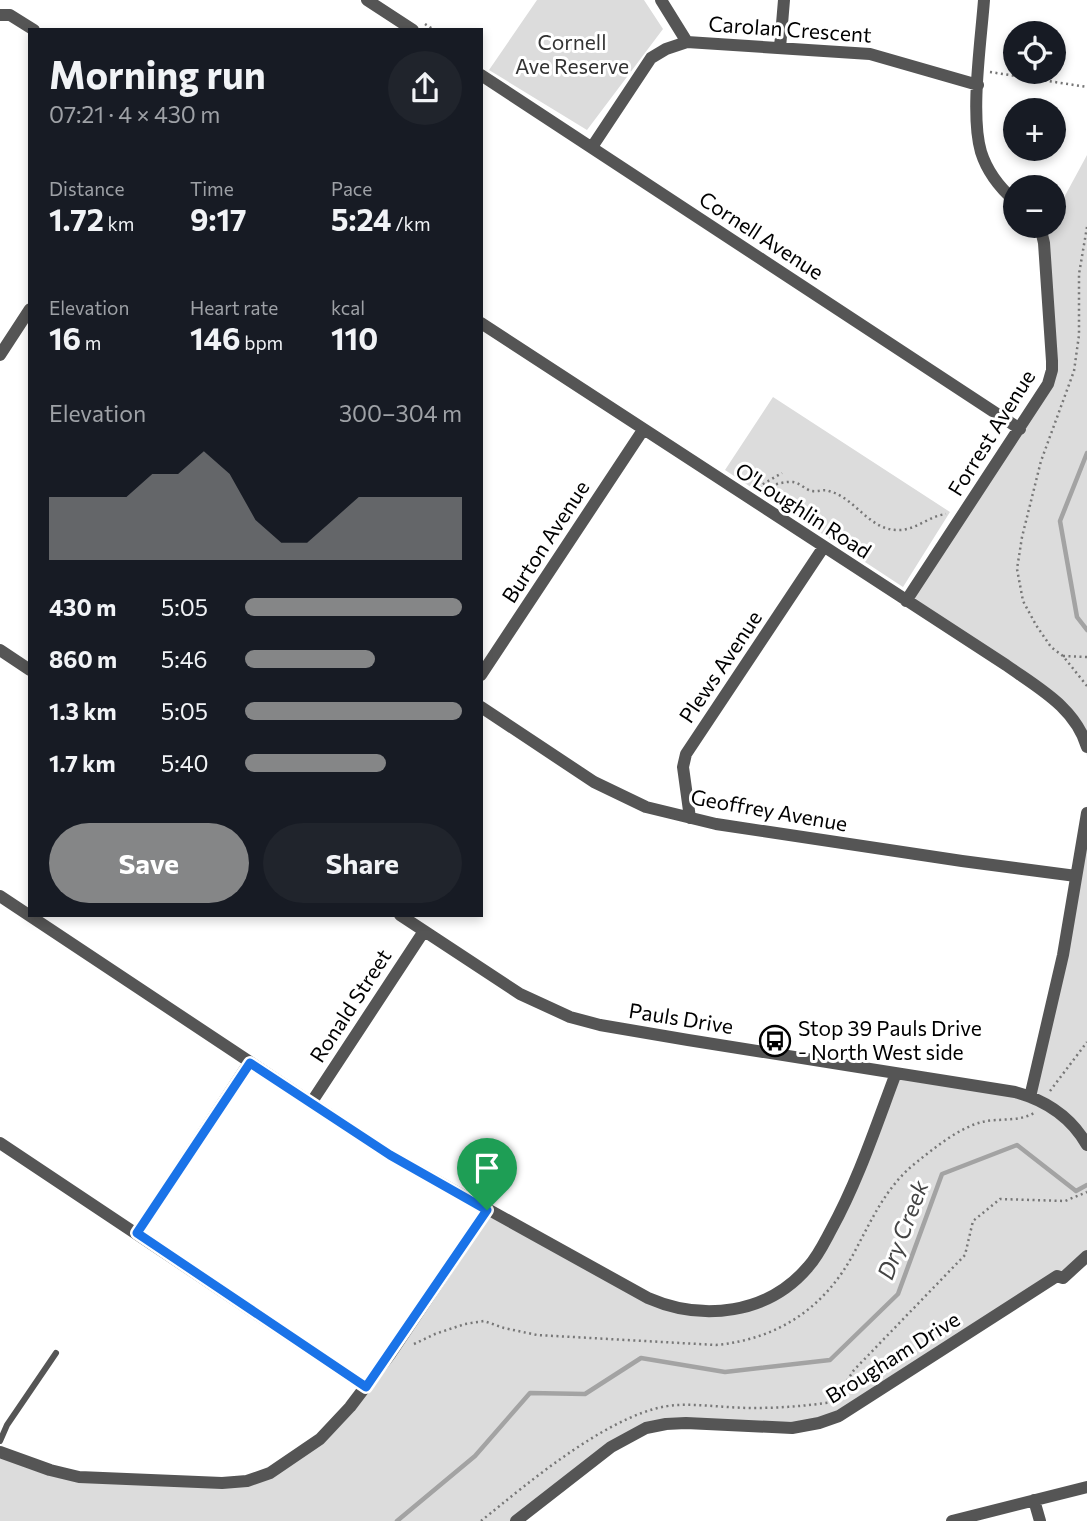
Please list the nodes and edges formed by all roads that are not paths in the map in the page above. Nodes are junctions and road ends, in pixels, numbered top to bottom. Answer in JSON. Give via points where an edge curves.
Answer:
{"nodes":[{"id":1,"x":367,"y":0,"type":"edge"},
{"id":2,"x":661,"y":0,"type":"edge"},
{"id":3,"x":784,"y":0,"type":"edge"},
{"id":4,"x":984,"y":0,"type":"edge"},
{"id":5,"x":0,"y":15,"type":"edge"},
{"id":6,"x":31,"y":28,"type":"edge"},
{"id":7,"x":410,"y":28,"type":"edge"},
{"id":8,"x":687,"y":42,"type":"junction"},
{"id":9,"x":780,"y":48,"type":"junction"},
{"id":10,"x":483,"y":76,"type":"edge"},
{"id":11,"x":978,"y":85,"type":"junction"},
{"id":12,"x":592,"y":147,"type":"junction"},
{"id":13,"x":1003,"y":190,"type":"edge"},
{"id":14,"x":1043,"y":238,"type":"edge"},
{"id":15,"x":28,"y":312,"type":"edge"},
{"id":16,"x":483,"y":324,"type":"edge"},
{"id":17,"x":0,"y":355,"type":"edge"},
{"id":18,"x":1020,"y":429,"type":"junction"},
{"id":19,"x":643,"y":430,"type":"junction"},
{"id":20,"x":823,"y":548,"type":"junction"},
{"id":21,"x":906,"y":601,"type":"junction"},
{"id":22,"x":0,"y":650,"type":"edge"},
{"id":23,"x":28,"y":664,"type":"edge"},
{"id":24,"x":483,"y":672,"type":"edge"},
{"id":25,"x":483,"y":708,"type":"edge"},
{"id":26,"x":1087,"y":747,"type":"edge"},
{"id":27,"x":1087,"y":813,"type":"edge"},
{"id":28,"x":690,"y":818,"type":"junction"},
{"id":29,"x":1076,"y":876,"type":"junction"},
{"id":30,"x":0,"y":897,"type":"edge"},
{"id":31,"x":28,"y":916,"type":"edge"},
{"id":32,"x":30,"y":917,"type":"edge"},
{"id":33,"x":403,"y":917,"type":"edge"},
{"id":34,"x":424,"y":931,"type":"junction"},
{"id":35,"x":250,"y":1063,"type":"junction"},
{"id":36,"x":896,"y":1073,"type":"junction"},
{"id":37,"x":1036,"y":1099,"type":"junction"},
{"id":38,"x":311,"y":1103,"type":"junction"},
{"id":39,"x":0,"y":1143,"type":"edge"},
{"id":40,"x":1087,"y":1145,"type":"edge"},
{"id":41,"x":487,"y":1210,"type":"junction"},
{"id":42,"x":137,"y":1233,"type":"junction"},
{"id":43,"x":1087,"y":1256,"type":"edge"},
{"id":44,"x":55,"y":1353,"type":"dead end"},
{"id":45,"x":366,"y":1387,"type":"junction"},
{"id":46,"x":0,"y":1441,"type":"edge"},
{"id":47,"x":0,"y":1452,"type":"edge"},
{"id":48,"x":1087,"y":1487,"type":"edge"},
{"id":49,"x":1034,"y":1500,"type":"junction"},
{"id":50,"x":516,"y":1521,"type":"edge"},
{"id":51,"x":952,"y":1521,"type":"edge"},
{"id":52,"x":1040,"y":1521,"type":"edge"}],
"edges":[{"from":1,"to":7,"type":"street"},
{"from":2,"to":8,"type":"street","name":"Carolan Crescent"},
{"from":3,"to":9,"type":"street"},
{"from":4,"to":11,"type":"street"},
{"from":5,"to":6,"type":"street"},
{"from":8,"to":9,"type":"street","name":"Carolan Crescent"},
{"from":8,"to":12,"type":"street","via":[[651,58]]},
{"from":9,"to":11,"type":"street","name":"Carolan Crescent","via":[[870,54]]},
{"from":10,"to":12,"type":"street","name":"Cornell Avenue"},
{"from":11,"to":13,"type":"street","via":[[981,153]]},
{"from":12,"to":18,"type":"street","name":"Cornell Avenue"},
{"from":14,"to":18,"type":"street","name":"Forrest Avenue","via":[[1052,370],[1045,391]]},
{"from":15,"to":17,"type":"street"},
{"from":16,"to":19,"type":"street","name":"O'Loughlin Road"},
{"from":18,"to":21,"type":"street","name":"Forrest Avenue"},
{"from":19,"to":20,"type":"street","name":"O'Loughlin Road"},
{"from":19,"to":24,"type":"street","name":"Burton Avenue"},
{"from":20,"to":21,"type":"street","name":"O'Loughlin Road"},
{"from":20,"to":28,"type":"street","name":"Plews Avenue","via":[[686,754],[682,767]]},
{"from":21,"to":26,"type":"street","name":"O'Loughlin Road","via":[[1047,694],[1074,720]]},
{"from":22,"to":23,"type":"street"},
{"from":25,"to":28,"type":"street","name":"Geoffrey Avenue","via":[[612,792]]},
{"from":27,"to":29,"type":"street"},
{"from":28,"to":29,"type":"street","name":"Geoffrey Avenue"},
{"from":29,"to":37,"type":"street"},
{"from":30,"to":31,"type":"street"},
{"from":32,"to":35,"type":"street"},
{"from":33,"to":34,"type":"street","name":"Pauls Drive"},
{"from":34,"to":36,"type":"street","name":"Pauls Drive","via":[[520,994],[570,1017]]},
{"from":34,"to":38,"type":"street","name":"Ronald Street"},
{"from":35,"to":38,"type":"street"},
{"from":35,"to":42,"type":"street"},
{"from":36,"to":37,"type":"street","name":"Pauls Drive","via":[[1002,1089]]},
{"from":36,"to":41,"type":"street","via":[[850,1193],[817,1255],[784,1288],[745,1307],[708,1312],[664,1306]]},
{"from":37,"to":40,"type":"street","name":"Pauls Drive","via":[[1068,1121]]},
{"from":38,"to":41,"type":"street"},
{"from":39,"to":42,"type":"street"},
{"from":41,"to":45,"type":"street"},
{"from":42,"to":45,"type":"street"},
{"from":43,"to":50,"type":"street","name":"Brougham Drive","via":[[1063,1278],[1057,1276],[839,1416],[792,1428],[666,1423],[646,1428],[611,1447]]},
{"from":44,"to":46,"type":"lane"},
{"from":45,"to":47,"type":"street","via":[[303,1452],[270,1474],[247,1481],[69,1476]]},
{"from":48,"to":49,"type":"street"},
{"from":49,"to":51,"type":"street"},
{"from":49,"to":52,"type":"street"}]}
